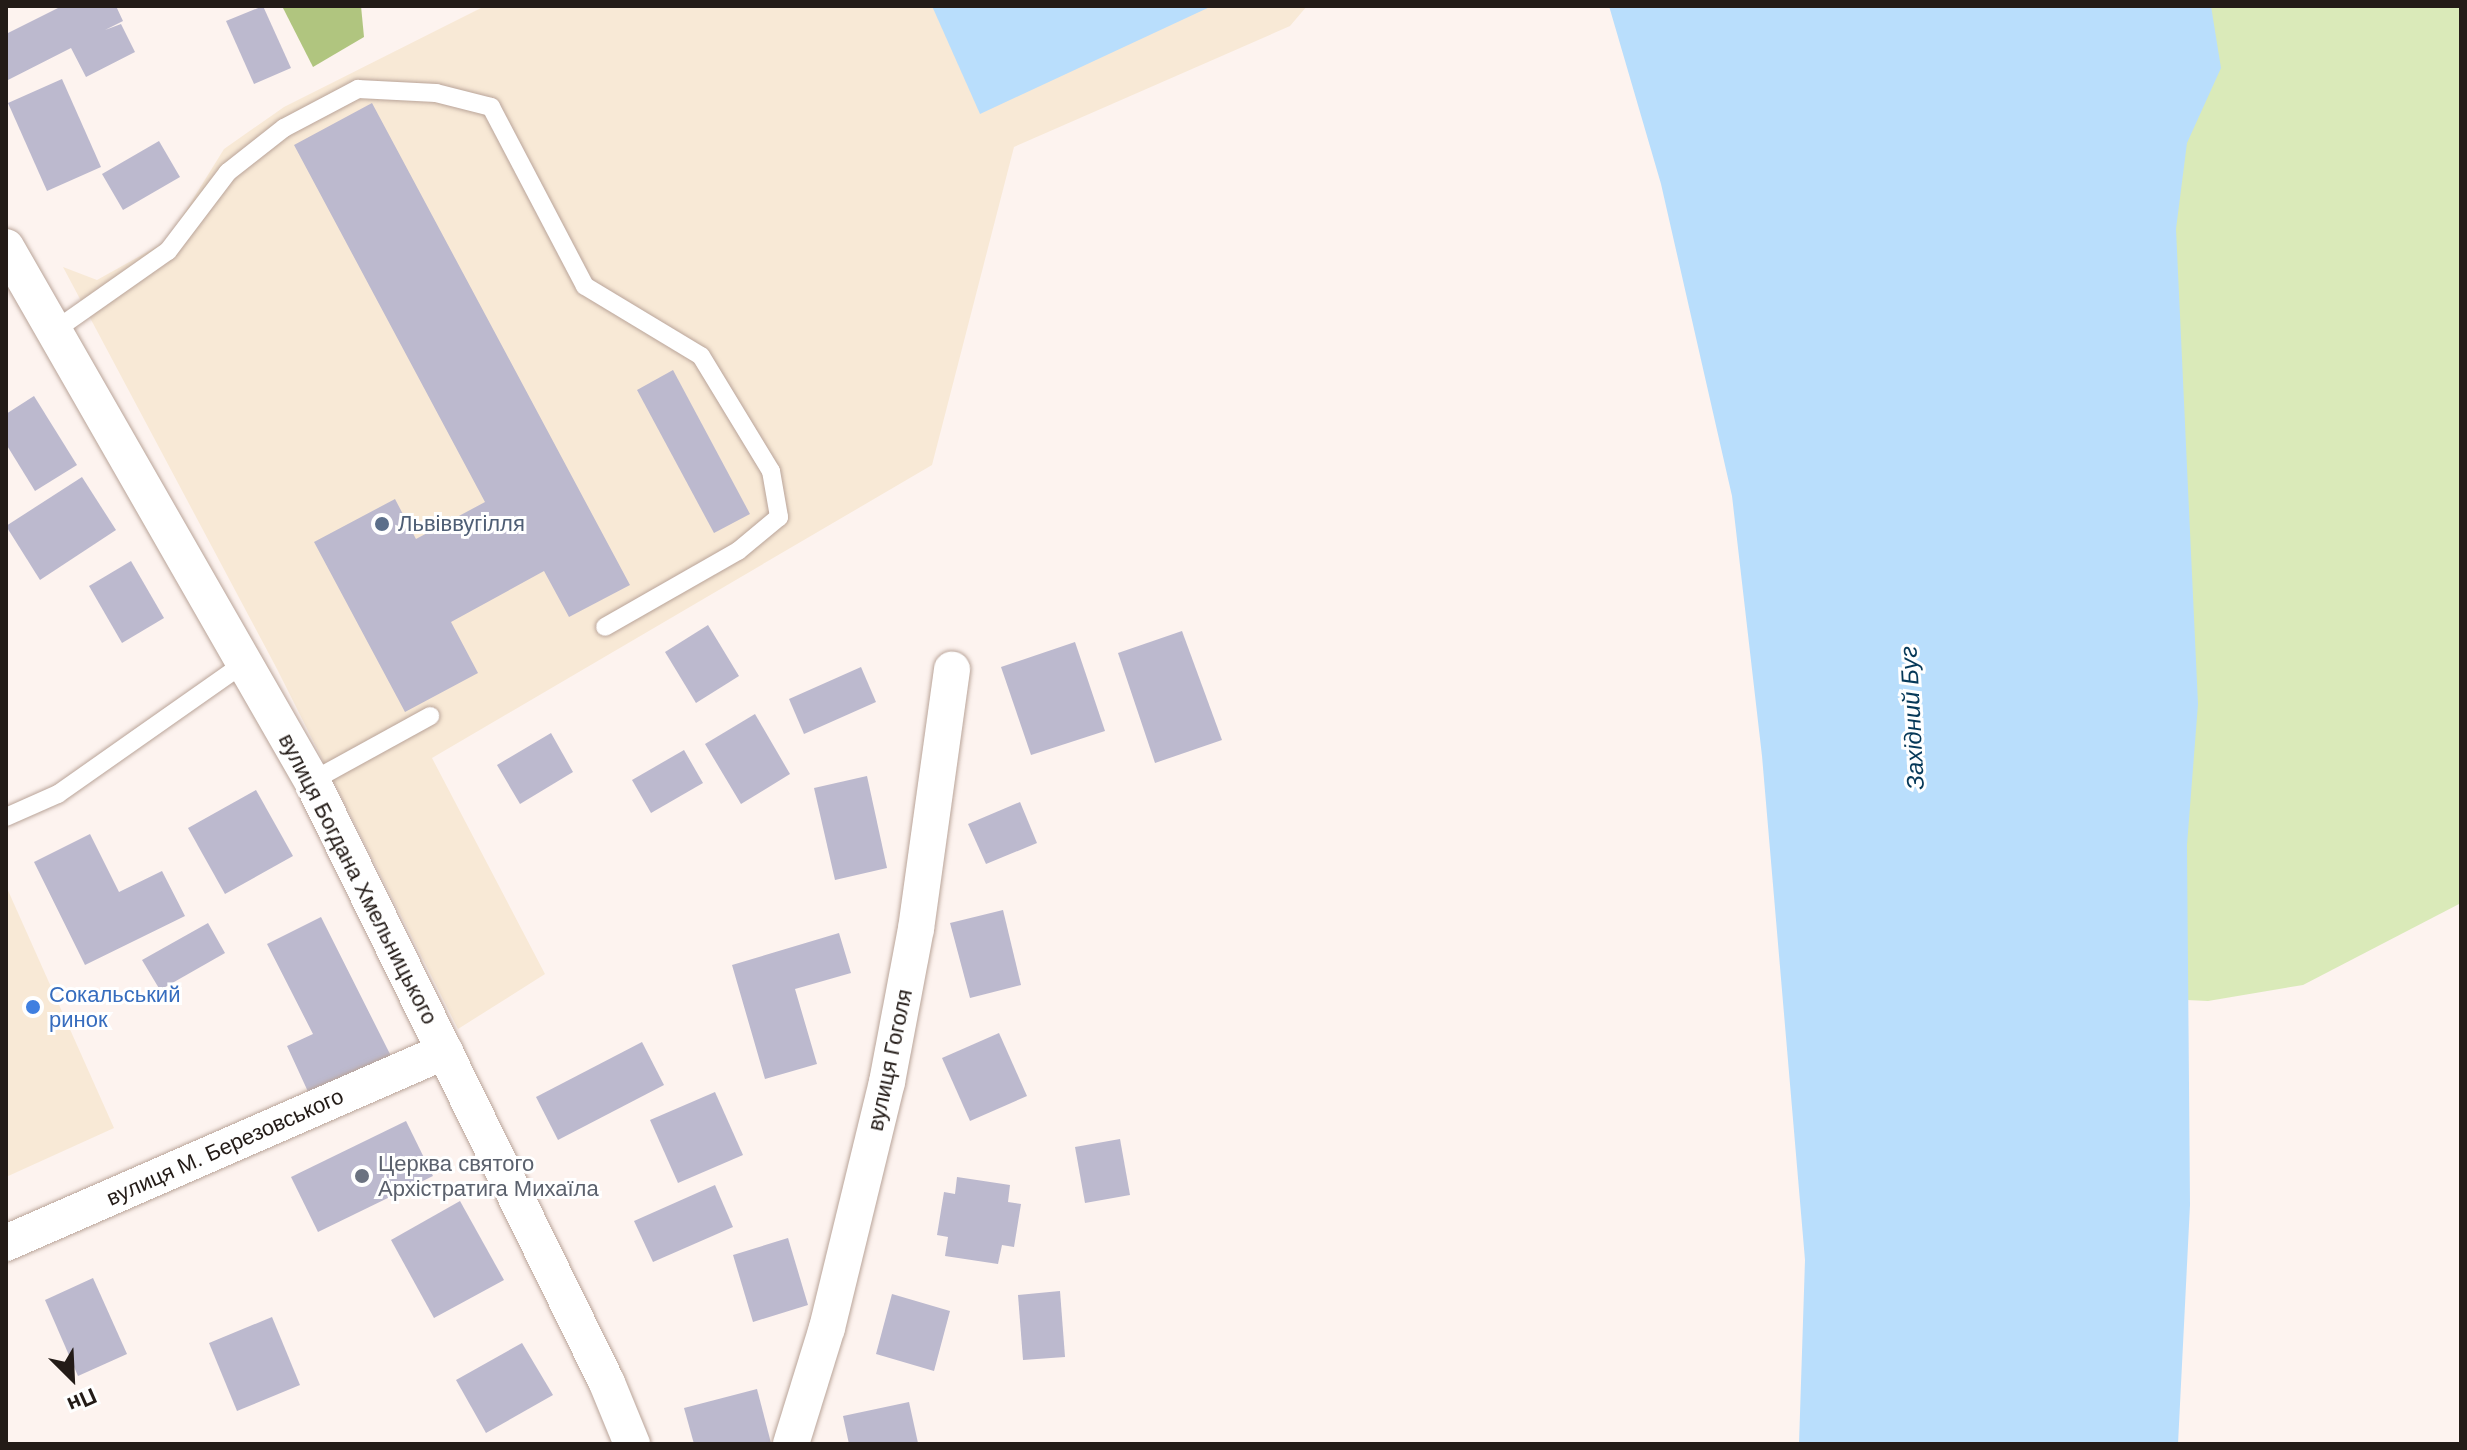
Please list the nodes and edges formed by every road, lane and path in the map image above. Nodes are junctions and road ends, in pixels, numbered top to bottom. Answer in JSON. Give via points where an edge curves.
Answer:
{"nodes":[{"id":1,"x":6,"y":247,"type":"edge"},
{"id":2,"x":54,"y":331,"type":"junction"},
{"id":3,"x":605,"y":627,"type":"dead end"},
{"id":4,"x":243,"y":664,"type":"junction"},
{"id":5,"x":952,"y":669,"type":"dead end"},
{"id":6,"x":430,"y":716,"type":"dead end"},
{"id":7,"x":312,"y":781,"type":"junction"},
{"id":8,"x":6,"y":817,"type":"edge"},
{"id":9,"x":445,"y":1051,"type":"junction"},
{"id":10,"x":6,"y":1243,"type":"edge"},
{"id":11,"x":632,"y":1444,"type":"edge"},
{"id":12,"x":791,"y":1444,"type":"edge"}],
"edges":[{"from":1,"to":2,"type":"street","name":"вулиця Богдана Хмельницького"},
{"from":2,"to":3,"type":"lane","via":[[168,251],[228,172],[273,137],[358,89],[436,93],[491,107],[585,286],[701,356],[771,471],[779,517],[738,551]]},
{"from":2,"to":4,"type":"street","name":"вулиця Богдана Хмельницького"},
{"from":4,"to":7,"type":"street","name":"вулиця Богдана Хмельницького"},
{"from":4,"to":8,"type":"lane","via":[[58,794]]},
{"from":5,"to":12,"type":"street","name":"вулиця Гоголя","via":[[916,929],[887,1082],[827,1328]]},
{"from":6,"to":7,"type":"lane"},
{"from":7,"to":9,"type":"street","name":"вулиця Богдана Хмельницького"},
{"from":9,"to":10,"type":"street","name":"вулиця М. Березовського"},
{"from":9,"to":11,"type":"street","name":"вулиця Богдана Хмельницького"}]}
